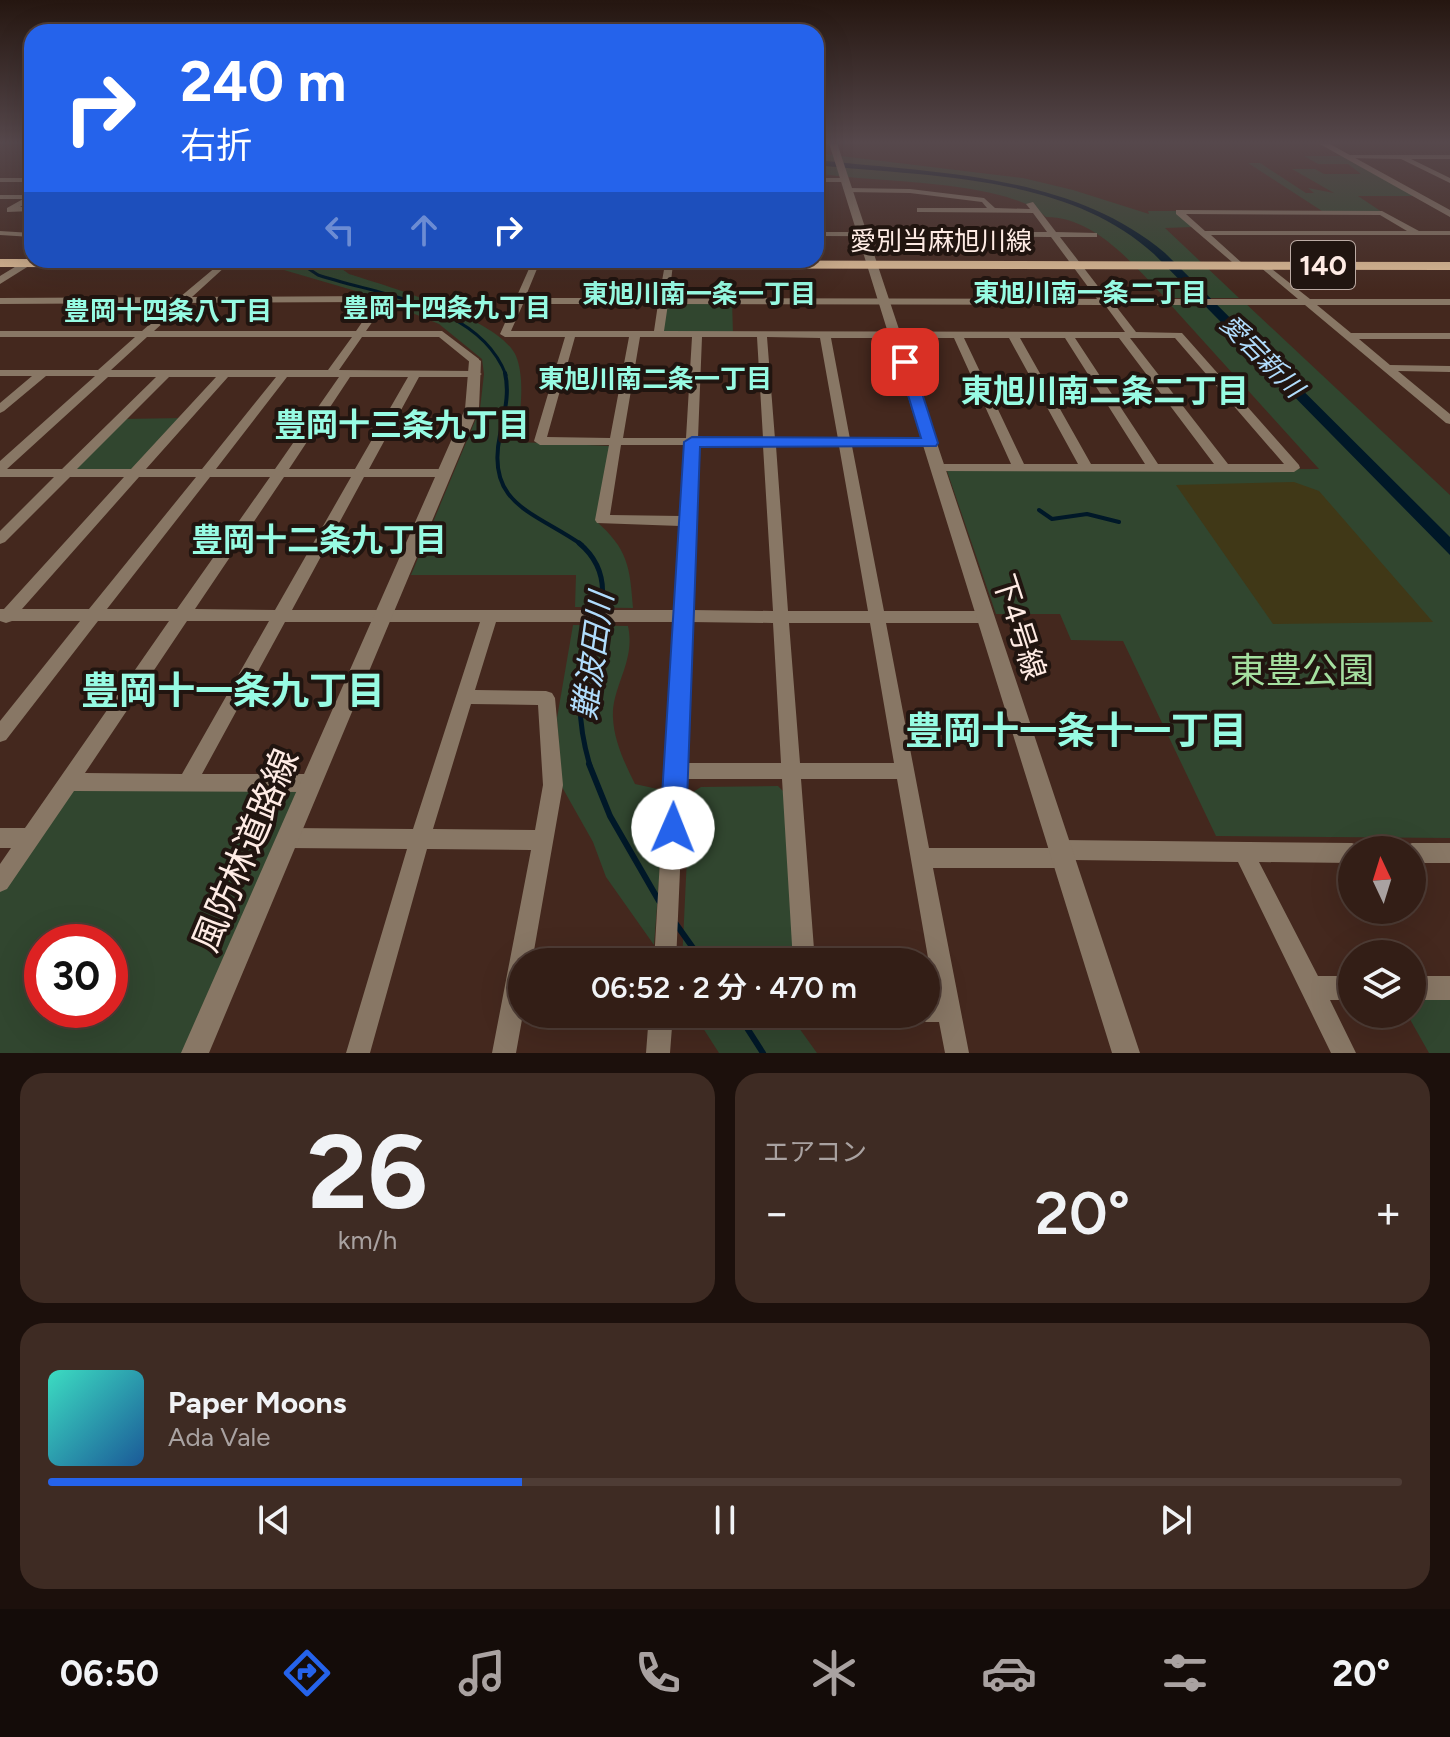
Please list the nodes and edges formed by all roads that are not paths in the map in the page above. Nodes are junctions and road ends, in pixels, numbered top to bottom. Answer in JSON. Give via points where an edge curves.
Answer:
{"nodes":[{"id":1,"x":850,"y":192,"type":"edge"},
{"id":2,"x":911,"y":192,"type":"edge"},
{"id":3,"x":919,"y":192,"type":"edge"},
{"id":4,"x":1410,"y":192,"type":"edge"},
{"id":5,"x":0,"y":197,"type":"edge"},
{"id":6,"x":24,"y":197,"type":"edge"},
{"id":7,"x":24,"y":202,"type":"edge"},
{"id":8,"x":24,"y":209,"type":"edge"},
{"id":9,"x":920,"y":210,"type":"junction"},
{"id":10,"x":992,"y":210,"type":"junction"},
{"id":11,"x":1450,"y":214,"type":"edge"},
{"id":12,"x":0,"y":233,"type":"edge"},
{"id":13,"x":1202,"y":233,"type":"junction"},
{"id":14,"x":1417,"y":233,"type":"junction"},
{"id":15,"x":1450,"y":233,"type":"edge"},
{"id":16,"x":24,"y":234,"type":"edge"},
{"id":17,"x":824,"y":234,"type":"edge"},
{"id":18,"x":863,"y":234,"type":"junction"},
{"id":19,"x":931,"y":234,"type":"junction"},
{"id":20,"x":1053,"y":235,"type":"junction"},
{"id":21,"x":1094,"y":235,"type":"dead end"},
{"id":22,"x":24,"y":262,"type":"edge"},
{"id":23,"x":0,"y":263,"type":"edge"},
{"id":24,"x":824,"y":265,"type":"edge"},
{"id":25,"x":874,"y":265,"type":"junction"},
{"id":26,"x":1076,"y":265,"type":"junction"},
{"id":27,"x":1239,"y":265,"type":"junction"},
{"id":28,"x":1263,"y":265,"type":"junction"},
{"id":29,"x":24,"y":266,"type":"edge"},
{"id":30,"x":1450,"y":266,"type":"edge"},
{"id":31,"x":219,"y":268,"type":"edge"},
{"id":32,"x":533,"y":268,"type":"edge"},
{"id":33,"x":668,"y":268,"type":"edge"},
{"id":34,"x":0,"y":281,"type":"edge"},
{"id":35,"x":663,"y":300,"type":"junction"},
{"id":36,"x":0,"y":301,"type":"edge"},
{"id":37,"x":182,"y":301,"type":"junction"},
{"id":38,"x":519,"y":301,"type":"junction"},
{"id":39,"x":885,"y":301,"type":"junction"},
{"id":40,"x":1105,"y":301,"type":"junction"},
{"id":41,"x":1306,"y":301,"type":"junction"},
{"id":42,"x":1450,"y":302,"type":"edge"},
{"id":43,"x":0,"y":334,"type":"edge"},
{"id":44,"x":143,"y":334,"type":"junction"},
{"id":45,"x":360,"y":334,"type":"junction"},
{"id":46,"x":571,"y":334,"type":"junction"},
{"id":47,"x":635,"y":334,"type":"junction"},
{"id":48,"x":659,"y":334,"type":"junction"},
{"id":49,"x":697,"y":334,"type":"junction"},
{"id":50,"x":762,"y":335,"type":"junction"},
{"id":51,"x":825,"y":335,"type":"junction"},
{"id":52,"x":896,"y":335,"type":"junction"},
{"id":53,"x":958,"y":335,"type":"junction"},
{"id":54,"x":1013,"y":335,"type":"junction"},
{"id":55,"x":1068,"y":335,"type":"junction"},
{"id":56,"x":1128,"y":335,"type":"junction"},
{"id":57,"x":1349,"y":336,"type":"junction"},
{"id":58,"x":1450,"y":336,"type":"edge"},
{"id":59,"x":476,"y":367,"type":"junction"},
{"id":60,"x":1387,"y":368,"type":"junction"},
{"id":61,"x":1450,"y":369,"type":"edge"},
{"id":62,"x":0,"y":373,"type":"edge"},
{"id":63,"x":43,"y":373,"type":"junction"},
{"id":64,"x":103,"y":373,"type":"junction"},
{"id":65,"x":166,"y":373,"type":"junction"},
{"id":66,"x":225,"y":373,"type":"junction"},
{"id":67,"x":284,"y":374,"type":"junction"},
{"id":68,"x":339,"y":374,"type":"junction"},
{"id":69,"x":415,"y":374,"type":"junction"},
{"id":70,"x":1431,"y":405,"type":"junction"},
{"id":71,"x":1450,"y":405,"type":"edge"},
{"id":72,"x":0,"y":409,"type":"edge"},
{"id":73,"x":1450,"y":420,"type":"edge"},
{"id":74,"x":614,"y":442,"type":"junction"},
{"id":75,"x":692,"y":442,"type":"junction"},
{"id":76,"x":770,"y":442,"type":"junction"},
{"id":77,"x":845,"y":442,"type":"junction"},
{"id":78,"x":930,"y":443,"type":"junction"},
{"id":79,"x":939,"y":468,"type":"junction"},
{"id":80,"x":1019,"y":468,"type":"junction"},
{"id":81,"x":1087,"y":468,"type":"junction"},
{"id":82,"x":1154,"y":468,"type":"junction"},
{"id":83,"x":1224,"y":468,"type":"junction"},
{"id":84,"x":0,"y":470,"type":"edge"},
{"id":85,"x":207,"y":472,"type":"junction"},
{"id":86,"x":67,"y":473,"type":"junction"},
{"id":87,"x":136,"y":473,"type":"junction"},
{"id":88,"x":278,"y":473,"type":"junction"},
{"id":89,"x":359,"y":473,"type":"junction"},
{"id":90,"x":444,"y":473,"type":"junction"},
{"id":91,"x":688,"y":521,"type":"junction"},
{"id":92,"x":0,"y":539,"type":"edge"},
{"id":93,"x":92,"y":616,"type":"junction"},
{"id":94,"x":180,"y":616,"type":"junction"},
{"id":95,"x":383,"y":616,"type":"junction"},
{"id":96,"x":490,"y":616,"type":"junction"},
{"id":97,"x":682,"y":616,"type":"junction"},
{"id":98,"x":280,"y":617,"type":"junction"},
{"id":99,"x":781,"y":617,"type":"junction"},
{"id":100,"x":877,"y":617,"type":"junction"},
{"id":101,"x":986,"y":617,"type":"junction"},
{"id":102,"x":3,"y":618,"type":"edge"},
{"id":103,"x":463,"y":697,"type":"junction"},
{"id":104,"x":0,"y":734,"type":"edge"},
{"id":105,"x":674,"y":771,"type":"junction"},
{"id":106,"x":791,"y":771,"type":"junction"},
{"id":107,"x":904,"y":771,"type":"junction"},
{"id":108,"x":68,"y":782,"type":"junction"},
{"id":109,"x":187,"y":783,"type":"junction"},
{"id":110,"x":310,"y":783,"type":"junction"},
{"id":111,"x":0,"y":838,"type":"edge"},
{"id":112,"x":30,"y":838,"type":"junction"},
{"id":113,"x":287,"y":838,"type":"junction"},
{"id":114,"x":420,"y":838,"type":"junction"},
{"id":115,"x":543,"y":840,"type":"junction"},
{"id":116,"x":1244,"y":853,"type":"junction"},
{"id":117,"x":1338,"y":853,"type":"edge"},
{"id":118,"x":1426,"y":853,"type":"edge"},
{"id":119,"x":1450,"y":853,"type":"edge"},
{"id":120,"x":1062,"y":854,"type":"junction"},
{"id":121,"x":921,"y":858,"type":"junction"},
{"id":122,"x":0,"y":882,"type":"edge"},
{"id":123,"x":666,"y":948,"type":"edge"},
{"id":124,"x":803,"y":948,"type":"edge"},
{"id":125,"x":931,"y":948,"type":"edge"},
{"id":126,"x":1312,"y":988,"type":"junction"},
{"id":127,"x":1338,"y":988,"type":"edge"},
{"id":128,"x":1426,"y":988,"type":"edge"},
{"id":129,"x":1450,"y":988,"type":"edge"},
{"id":130,"x":940,"y":1015,"type":"edge"},
{"id":131,"x":660,"y":1028,"type":"edge"},
{"id":132,"x":195,"y":1053,"type":"edge"},
{"id":133,"x":358,"y":1053,"type":"edge"},
{"id":134,"x":504,"y":1053,"type":"edge"},
{"id":135,"x":658,"y":1053,"type":"edge"},
{"id":136,"x":957,"y":1053,"type":"edge"},
{"id":137,"x":1126,"y":1053,"type":"edge"},
{"id":138,"x":1344,"y":1053,"type":"edge"}],
"edges":[{"from":1,"to":18,"type":"street","name":"下4号線"},
{"from":2,"to":9,"type":"street"},
{"from":3,"to":10,"type":"street","via":[[984,200]]},
{"from":4,"to":11,"type":"street"},
{"from":5,"to":6,"type":"street"},
{"from":7,"to":8,"type":"street","via":[[10,210]]},
{"from":9,"to":10,"type":"street"},
{"from":9,"to":19,"type":"street"},
{"from":10,"to":20,"type":"street","via":[[1032,207]]},
{"from":12,"to":16,"type":"street"},
{"from":13,"to":14,"type":"street"},
{"from":13,"to":14,"type":"street","via":[[1179,212],[1382,213]]},
{"from":13,"to":27,"type":"street"},
{"from":14,"to":15,"type":"street"},
{"from":17,"to":18,"type":"street"},
{"from":18,"to":19,"type":"street"},
{"from":18,"to":25,"type":"street","name":"下4号線"},
{"from":19,"to":20,"type":"street"},
{"from":20,"to":21,"type":"street"},
{"from":20,"to":26,"type":"street"},
{"from":22,"to":23,"type":"main road","name":"愛別当麻旭川線","number":"140"},
{"from":24,"to":25,"type":"main road","name":"愛別当麻旭川線","number":"140"},
{"from":25,"to":26,"type":"main road","name":"愛別当麻旭川線","number":"140"},
{"from":25,"to":39,"type":"street","name":"下4号線"},
{"from":26,"to":27,"type":"main road","name":"愛別当麻旭川線","number":"140"},
{"from":26,"to":40,"type":"street"},
{"from":27,"to":28,"type":"main road","name":"愛別当麻旭川線","number":"140"},
{"from":28,"to":30,"type":"main road","name":"愛別当麻旭川線","number":"140"},
{"from":28,"to":41,"type":"street"},
{"from":29,"to":34,"type":"street"},
{"from":31,"to":37,"type":"street"},
{"from":32,"to":38,"type":"street"},
{"from":33,"to":35,"type":"street"},
{"from":35,"to":38,"type":"street"},
{"from":35,"to":39,"type":"street"},
{"from":35,"to":48,"type":"street"},
{"from":36,"to":37,"type":"street"},
{"from":37,"to":44,"type":"street"},
{"from":37,"to":45,"type":"street","via":[[370,299],[380,304]]},
{"from":38,"to":46,"type":"street","via":[[505,334]]},
{"from":39,"to":40,"type":"street"},
{"from":39,"to":52,"type":"street","name":"下4号線"},
{"from":40,"to":41,"type":"street"},
{"from":40,"to":56,"type":"street"},
{"from":41,"to":42,"type":"street"},
{"from":41,"to":57,"type":"street"},
{"from":43,"to":44,"type":"street"},
{"from":44,"to":45,"type":"street"},
{"from":44,"to":64,"type":"street"},
{"from":45,"to":59,"type":"street","via":[[442,334]]},
{"from":45,"to":68,"type":"street"},
{"from":46,"to":47,"type":"street"},
{"from":46,"to":74,"type":"street","via":[[540,441]]},
{"from":47,"to":48,"type":"street"},
{"from":47,"to":74,"type":"street"},
{"from":48,"to":49,"type":"street"},
{"from":49,"to":50,"type":"street"},
{"from":49,"to":75,"type":"street"},
{"from":50,"to":51,"type":"street"},
{"from":50,"to":76,"type":"street"},
{"from":51,"to":52,"type":"street"},
{"from":51,"to":77,"type":"street"},
{"from":52,"to":53,"type":"street"},
{"from":52,"to":78,"type":"street","name":"下4号線"},
{"from":53,"to":54,"type":"street"},
{"from":53,"to":80,"type":"street"},
{"from":54,"to":55,"type":"street"},
{"from":54,"to":81,"type":"street"},
{"from":55,"to":56,"type":"street"},
{"from":55,"to":82,"type":"street"},
{"from":56,"to":83,"type":"street"},
{"from":56,"to":83,"type":"street","via":[[1178,335],[1294,468]]},
{"from":57,"to":58,"type":"street"},
{"from":57,"to":60,"type":"street"},
{"from":59,"to":69,"type":"street"},
{"from":59,"to":90,"type":"street","name":"風防林道路線","via":[[472,409]]},
{"from":60,"to":61,"type":"street"},
{"from":60,"to":70,"type":"street"},
{"from":62,"to":63,"type":"street"},
{"from":63,"to":64,"type":"street"},
{"from":63,"to":72,"type":"street"},
{"from":64,"to":65,"type":"street"},
{"from":64,"to":84,"type":"street"},
{"from":65,"to":66,"type":"street"},
{"from":65,"to":86,"type":"street"},
{"from":66,"to":67,"type":"street"},
{"from":66,"to":87,"type":"street"},
{"from":67,"to":68,"type":"street"},
{"from":67,"to":85,"type":"street"},
{"from":68,"to":69,"type":"street"},
{"from":68,"to":88,"type":"street"},
{"from":69,"to":89,"type":"street"},
{"from":70,"to":71,"type":"street"},
{"from":70,"to":73,"type":"street"},
{"from":74,"to":75,"type":"street"},
{"from":74,"to":91,"type":"street","via":[[602,520]]},
{"from":75,"to":76,"type":"street"},
{"from":75,"to":91,"type":"street"},
{"from":76,"to":77,"type":"street"},
{"from":76,"to":99,"type":"street"},
{"from":77,"to":78,"type":"street"},
{"from":77,"to":100,"type":"street"},
{"from":78,"to":79,"type":"street","name":"下4号線"},
{"from":79,"to":80,"type":"street"},
{"from":79,"to":101,"type":"street","name":"下4号線"},
{"from":80,"to":81,"type":"street"},
{"from":81,"to":82,"type":"street"},
{"from":82,"to":83,"type":"street"},
{"from":84,"to":86,"type":"street"},
{"from":85,"to":87,"type":"street"},
{"from":85,"to":88,"type":"street"},
{"from":85,"to":93,"type":"street"},
{"from":86,"to":87,"type":"street"},
{"from":86,"to":92,"type":"street"},
{"from":87,"to":102,"type":"street"},
{"from":88,"to":89,"type":"street"},
{"from":88,"to":94,"type":"street"},
{"from":89,"to":90,"type":"street"},
{"from":89,"to":98,"type":"street"},
{"from":90,"to":95,"type":"street","name":"風防林道路線"},
{"from":91,"to":97,"type":"street"},
{"from":93,"to":94,"type":"street"},
{"from":93,"to":102,"type":"street"},
{"from":93,"to":104,"type":"street"},
{"from":94,"to":98,"type":"street"},
{"from":94,"to":108,"type":"street"},
{"from":95,"to":96,"type":"street"},
{"from":95,"to":98,"type":"street"},
{"from":95,"to":110,"type":"street","name":"風防林道路線"},
{"from":96,"to":97,"type":"street"},
{"from":96,"to":103,"type":"street"},
{"from":97,"to":99,"type":"street"},
{"from":97,"to":105,"type":"street"},
{"from":98,"to":109,"type":"street"},
{"from":99,"to":100,"type":"street"},
{"from":99,"to":106,"type":"street"},
{"from":100,"to":101,"type":"street"},
{"from":100,"to":107,"type":"street"},
{"from":101,"to":120,"type":"street","name":"下4号線"},
{"from":103,"to":114,"type":"street"},
{"from":103,"to":115,"type":"street","via":[[546,698],[553,785]]},
{"from":105,"to":106,"type":"street"},
{"from":105,"to":123,"type":"street"},
{"from":106,"to":107,"type":"street"},
{"from":106,"to":124,"type":"street"},
{"from":107,"to":121,"type":"street"},
{"from":108,"to":109,"type":"street"},
{"from":108,"to":112,"type":"street"},
{"from":109,"to":110,"type":"street"},
{"from":110,"to":113,"type":"street","name":"風防林道路線"},
{"from":111,"to":112,"type":"street"},
{"from":112,"to":122,"type":"street"},
{"from":113,"to":114,"type":"street"},
{"from":113,"to":132,"type":"street","name":"風防林道路線"},
{"from":114,"to":115,"type":"street"},
{"from":114,"to":133,"type":"street"},
{"from":115,"to":134,"type":"street"},
{"from":116,"to":117,"type":"street"},
{"from":116,"to":120,"type":"street"},
{"from":116,"to":126,"type":"street"},
{"from":118,"to":119,"type":"street"},
{"from":120,"to":121,"type":"street"},
{"from":120,"to":137,"type":"street","name":"下4号線"},
{"from":121,"to":125,"type":"street"},
{"from":126,"to":127,"type":"street"},
{"from":126,"to":138,"type":"street"},
{"from":128,"to":129,"type":"street"},
{"from":130,"to":136,"type":"street"},
{"from":131,"to":135,"type":"street"}]}
